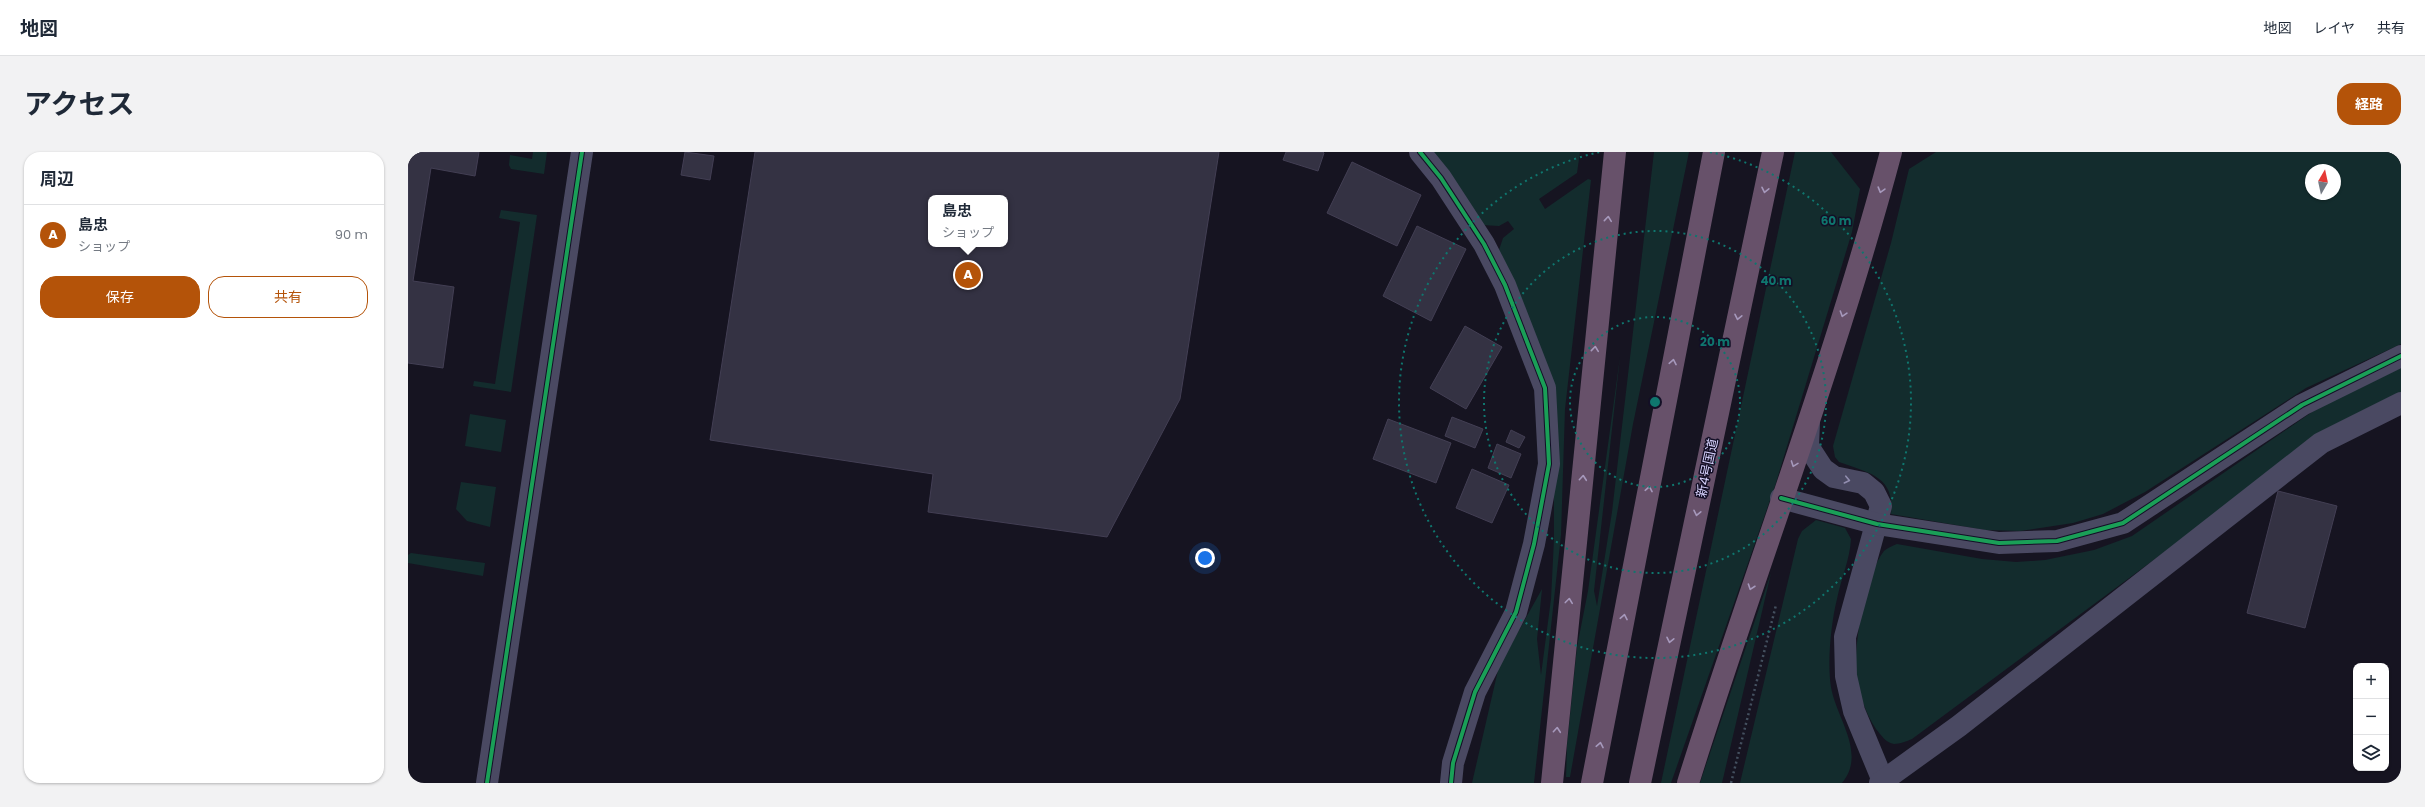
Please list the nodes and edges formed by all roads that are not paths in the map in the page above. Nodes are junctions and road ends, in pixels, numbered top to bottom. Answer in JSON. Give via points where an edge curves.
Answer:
{"nodes":[{"id":1,"x":582,"y":152,"type":"edge"},
{"id":2,"x":1420,"y":152,"type":"edge"},
{"id":3,"x":1615,"y":152,"type":"edge"},
{"id":4,"x":1714,"y":152,"type":"edge"},
{"id":5,"x":1773,"y":152,"type":"edge"},
{"id":6,"x":1891,"y":152,"type":"edge"},
{"id":7,"x":2401,"y":356,"type":"edge"},
{"id":8,"x":2401,"y":403,"type":"edge"},
{"id":9,"x":1810,"y":419,"type":"junction"},
{"id":10,"x":1781,"y":498,"type":"junction"},
{"id":11,"x":1877,"y":524,"type":"junction"},
{"id":12,"x":1881,"y":782,"type":"edge"},
{"id":13,"x":487,"y":783,"type":"edge"},
{"id":14,"x":1451,"y":783,"type":"edge"},
{"id":15,"x":1552,"y":783,"type":"edge"},
{"id":16,"x":1592,"y":783,"type":"edge"},
{"id":17,"x":1640,"y":783,"type":"edge"},
{"id":18,"x":1688,"y":783,"type":"edge"}],
"edges":[{"from":1,"to":13,"type":"street"},
{"from":2,"to":14,"type":"street","via":[[1441,178],[1484,244],[1505,285],[1545,388],[1549,464],[1534,544],[1516,612],[1475,692],[1453,763]]},
{"from":15,"to":3,"type":"highway","one_way":true},
{"from":16,"to":4,"type":"highway","one_way":true},
{"from":5,"to":17,"type":"highway","name":"新4号国道","one_way":true},
{"from":6,"to":9,"type":"highway","one_way":true,"via":[[1859,266]]},
{"from":7,"to":11,"type":"street","via":[[2302,405],[2124,523],[2057,541],[1999,543]]},
{"from":8,"to":12,"type":"street","via":[[2321,443],[1959,726]]},
{"from":9,"to":10,"type":"highway","one_way":true},
{"from":9,"to":11,"type":"street","one_way":true,"via":[[1808,446],[1815,459],[1834,477],[1863,483],[1874,492],[1881,506]]},
{"from":10,"to":11,"type":"street"},
{"from":10,"to":18,"type":"highway","one_way":true,"via":[[1722,671]]},
{"from":11,"to":12,"type":"street","via":[[1845,637],[1846,676],[1854,712]]}]}
